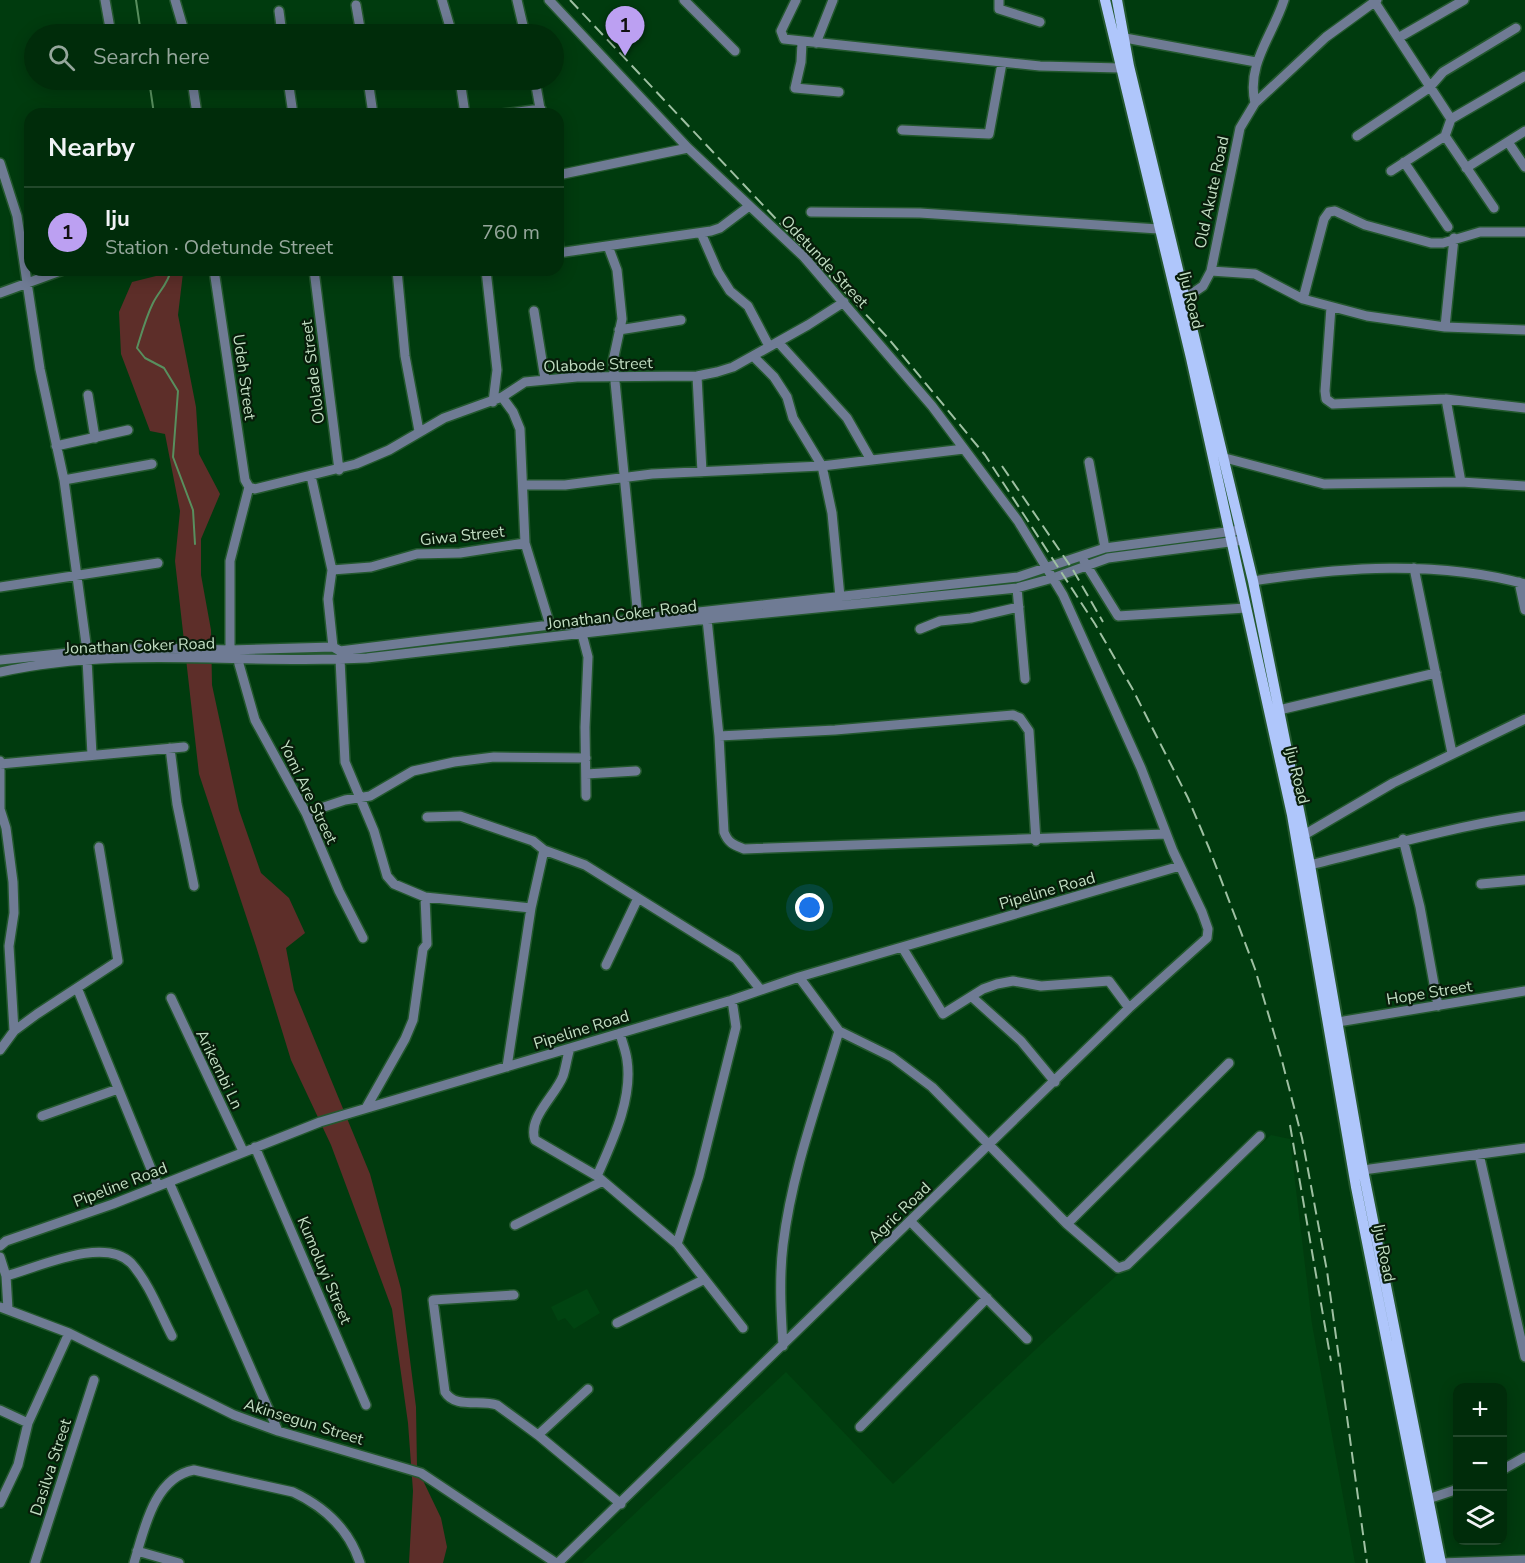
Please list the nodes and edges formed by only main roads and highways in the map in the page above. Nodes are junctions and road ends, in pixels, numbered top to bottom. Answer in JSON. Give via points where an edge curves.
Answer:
{"nodes":[{"id":1,"x":1105,"y":0,"type":"edge"},
{"id":2,"x":1117,"y":0,"type":"edge"},
{"id":3,"x":1236,"y":536,"type":"junction"},
{"id":4,"x":1417,"y":1463,"type":"junction"},
{"id":5,"x":1431,"y":1563,"type":"edge"},
{"id":6,"x":1441,"y":1563,"type":"edge"}],
"edges":[{"from":1,"to":3,"type":"main road","name":"Iju Road"},
{"from":2,"to":3,"type":"main road","name":"Iju Road","via":[[1225,458]]},
{"from":3,"to":4,"type":"main road","name":"Iju Road","via":[[1246,608],[1292,814],[1356,1187]]},
{"from":3,"to":4,"type":"main road","name":"Iju Road","via":[[1253,581],[1310,865]]},
{"from":4,"to":5,"type":"main road","name":"Iju Road"},
{"from":4,"to":6,"type":"main road","name":"Iju Road"}]}
